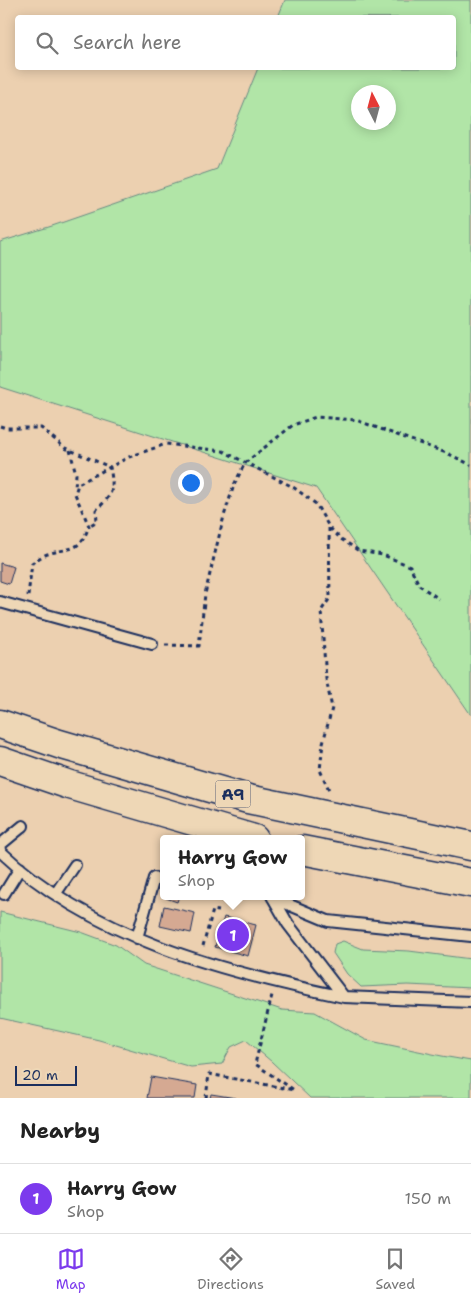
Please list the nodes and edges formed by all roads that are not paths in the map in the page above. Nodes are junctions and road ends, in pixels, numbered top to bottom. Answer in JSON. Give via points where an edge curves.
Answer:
{"nodes":[{"id":1,"x":0,"y":602,"type":"edge"},
{"id":2,"x":152,"y":644,"type":"road end"},
{"id":3,"x":0,"y":724,"type":"edge"},
{"id":4,"x":0,"y":761,"type":"edge"},
{"id":5,"x":23,"y":826,"type":"dead end"},
{"id":6,"x":235,"y":835,"type":"edge"},
{"id":7,"x":0,"y":845,"type":"edge"},
{"id":8,"x":471,"y":846,"type":"edge"},
{"id":9,"x":0,"y":850,"type":"edge"},
{"id":10,"x":305,"y":851,"type":"edge"},
{"id":11,"x":75,"y":865,"type":"dead end"},
{"id":12,"x":20,"y":868,"type":"junction"},
{"id":13,"x":154,"y":878,"type":"dead end"},
{"id":14,"x":471,"y":883,"type":"edge"},
{"id":15,"x":56,"y":893,"type":"junction"},
{"id":16,"x":4,"y":894,"type":"dead end"},
{"id":17,"x":275,"y":900,"type":"edge"},
{"id":18,"x":280,"y":900,"type":"edge"},
{"id":19,"x":471,"y":936,"type":"edge"},
{"id":20,"x":138,"y":938,"type":"junction"},
{"id":21,"x":344,"y":997,"type":"junction"},
{"id":22,"x":471,"y":1002,"type":"edge"}],
"edges":[{"from":1,"to":2,"type":"lane"},
{"from":3,"to":8,"type":"highway","number":"A9","via":[[248,799]]},
{"from":4,"to":6,"type":"highway","number":"A9"},
{"from":5,"to":7,"type":"lane"},
{"from":9,"to":12,"type":"lane"},
{"from":10,"to":14,"type":"highway"},
{"from":11,"to":15,"type":"lane"},
{"from":12,"to":15,"type":"lane"},
{"from":12,"to":16,"type":"lane"},
{"from":13,"to":20,"type":"lane"},
{"from":15,"to":20,"type":"lane","via":[[79,909]]},
{"from":17,"to":21,"type":"lane","via":[[288,924]]},
{"from":18,"to":19,"type":"lane","via":[[328,921]]},
{"from":20,"to":21,"type":"lane","via":[[199,960]]},
{"from":21,"to":22,"type":"lane"}]}
